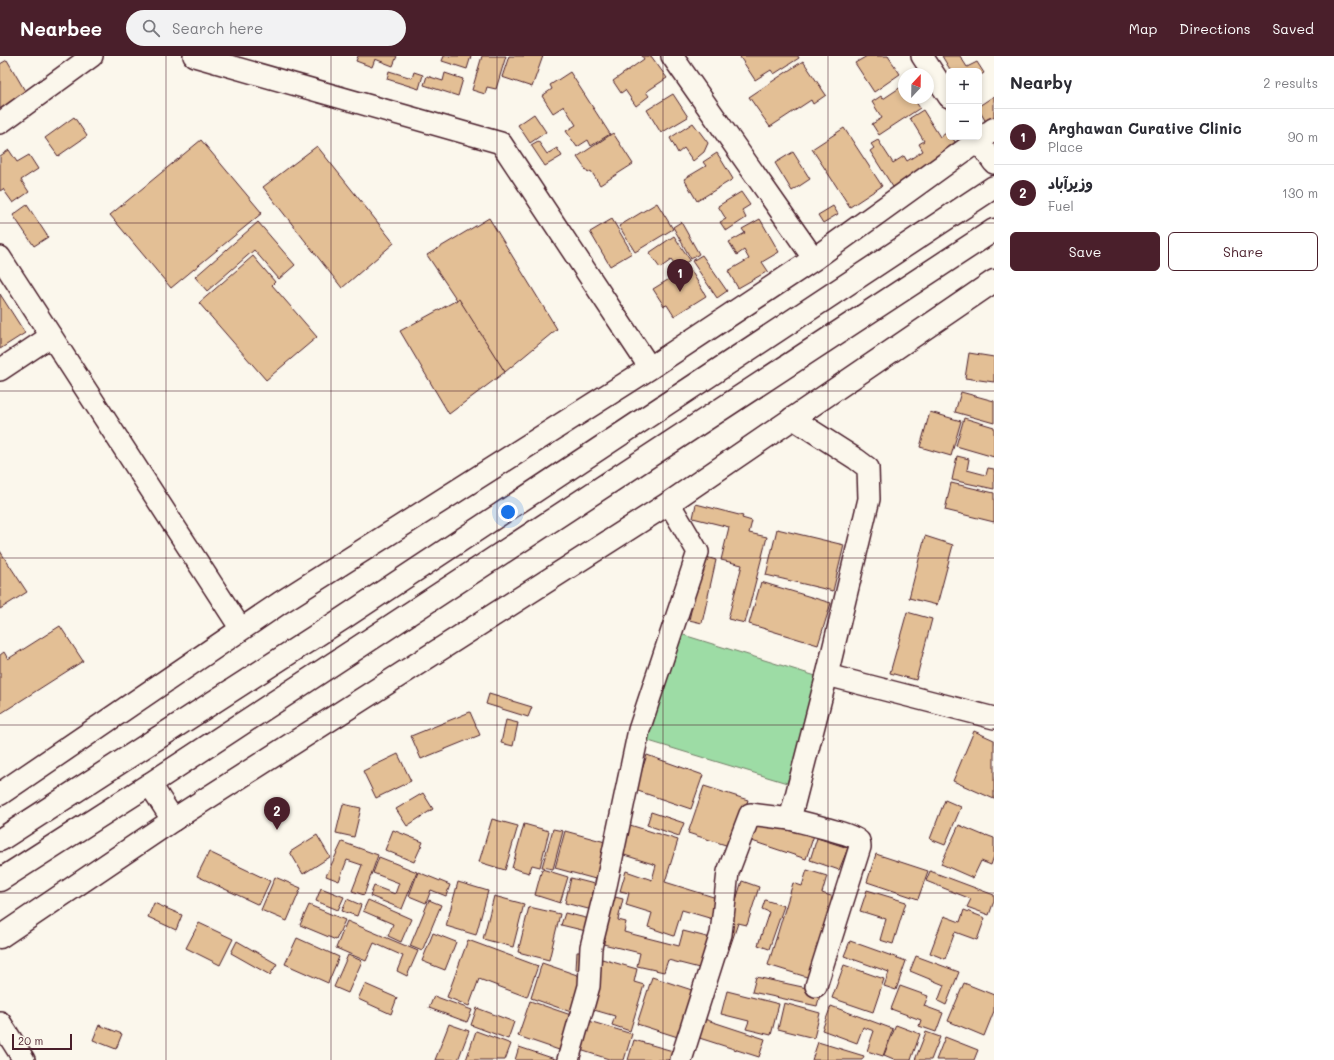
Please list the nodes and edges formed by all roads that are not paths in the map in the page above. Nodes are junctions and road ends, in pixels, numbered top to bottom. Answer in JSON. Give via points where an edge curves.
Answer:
{"nodes":[{"id":1,"x":92,"y":56,"type":"edge"},
{"id":2,"x":194,"y":56,"type":"edge"},
{"id":3,"x":672,"y":56,"type":"edge"},
{"id":4,"x":922,"y":56,"type":"edge"},
{"id":5,"x":946,"y":92,"type":"edge"},
{"id":6,"x":0,"y":123,"type":"edge"},
{"id":7,"x":982,"y":135,"type":"edge"},
{"id":8,"x":975,"y":140,"type":"edge"},
{"id":9,"x":994,"y":163,"type":"edge"},
{"id":10,"x":994,"y":187,"type":"edge"},
{"id":11,"x":994,"y":230,"type":"edge"},
{"id":12,"x":0,"y":257,"type":"edge"},
{"id":13,"x":814,"y":259,"type":"junction"},
{"id":14,"x":994,"y":280,"type":"edge"},
{"id":15,"x":52,"y":336,"type":"junction"},
{"id":16,"x":650,"y":368,"type":"junction"},
{"id":17,"x":0,"y":370,"type":"edge"},
{"id":18,"x":792,"y":418,"type":"junction"},
{"id":19,"x":669,"y":503,"type":"junction"},
{"id":20,"x":342,"y":619,"type":"junction"},
{"id":21,"x":241,"y":629,"type":"junction"},
{"id":22,"x":355,"y":649,"type":"junction"},
{"id":23,"x":827,"y":675,"type":"junction"},
{"id":24,"x":994,"y":718,"type":"edge"},
{"id":25,"x":150,"y":784,"type":"junction"},
{"id":26,"x":0,"y":794,"type":"edge"},
{"id":27,"x":790,"y":819,"type":"junction"},
{"id":28,"x":173,"y":820,"type":"junction"},
{"id":29,"x":0,"y":840,"type":"edge"},
{"id":30,"x":0,"y":880,"type":"edge"},
{"id":31,"x":0,"y":936,"type":"edge"},
{"id":32,"x":816,"y":986,"type":"dead end"},
{"id":33,"x":0,"y":1022,"type":"edge"},
{"id":34,"x":24,"y":1060,"type":"edge"},
{"id":35,"x":568,"y":1060,"type":"edge"},
{"id":36,"x":681,"y":1060,"type":"edge"}],
"edges":[{"from":1,"to":6,"type":"street"},
{"from":2,"to":16,"type":"street","via":[[502,143]]},
{"from":3,"to":13,"type":"street"},
{"from":4,"to":5,"type":"street"},
{"from":7,"to":9,"type":"street"},
{"from":8,"to":13,"type":"main road"},
{"from":10,"to":20,"type":"main road"},
{"from":11,"to":22,"type":"main road"},
{"from":12,"to":15,"type":"street"},
{"from":13,"to":16,"type":"main road"},
{"from":14,"to":18,"type":"main road"},
{"from":15,"to":17,"type":"street"},
{"from":15,"to":21,"type":"street"},
{"from":16,"to":21,"type":"main road"},
{"from":18,"to":19,"type":"main road"},
{"from":18,"to":23,"type":"street","via":[[868,468],[869,499]]},
{"from":19,"to":28,"type":"main road"},
{"from":19,"to":35,"type":"street","via":[[698,552],[639,730],[591,947],[588,986]]},
{"from":20,"to":22,"type":"main road"},
{"from":20,"to":29,"type":"main road"},
{"from":21,"to":26,"type":"main road"},
{"from":22,"to":25,"type":"main road"},
{"from":23,"to":24,"type":"street"},
{"from":23,"to":27,"type":"street"},
{"from":25,"to":28,"type":"main road"},
{"from":25,"to":30,"type":"main road"},
{"from":27,"to":32,"type":"street","via":[[846,835],[860,842]]},
{"from":27,"to":36,"type":"street","via":[[750,814],[728,872],[721,934]]},
{"from":28,"to":31,"type":"main road"},
{"from":33,"to":34,"type":"street"}]}
